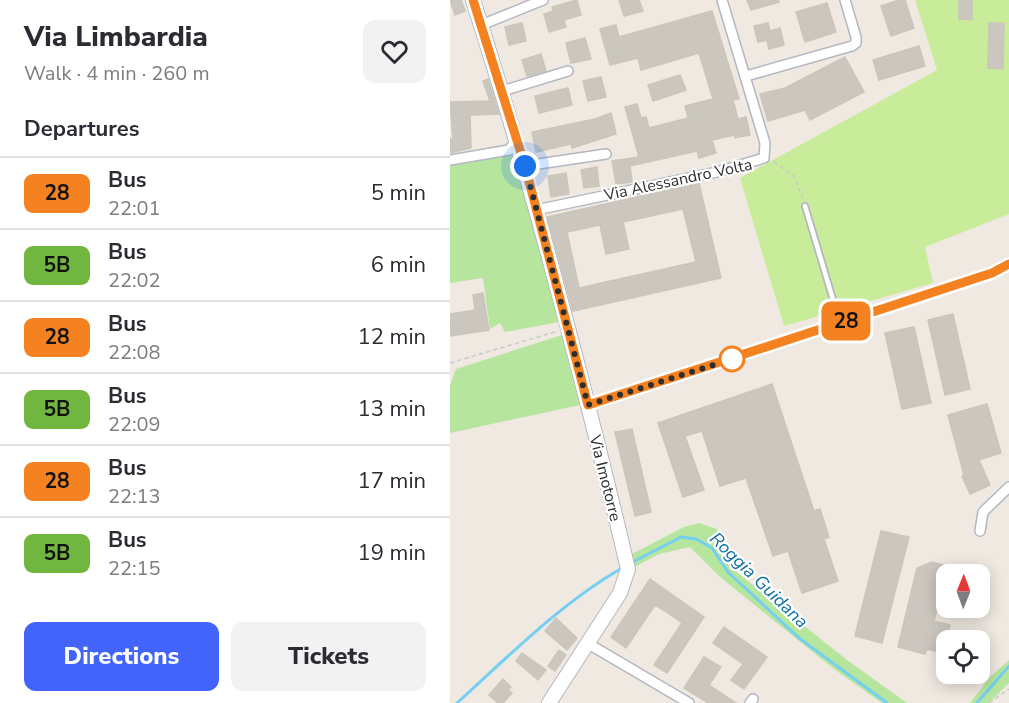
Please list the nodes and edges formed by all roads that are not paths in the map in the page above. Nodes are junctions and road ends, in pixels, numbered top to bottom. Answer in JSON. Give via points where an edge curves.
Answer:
{"nodes":[{"id":1,"x":473,"y":0,"type":"edge"},
{"id":2,"x":543,"y":0,"type":"edge"},
{"id":3,"x":722,"y":0,"type":"edge"},
{"id":4,"x":845,"y":0,"type":"edge"},
{"id":5,"x":481,"y":25,"type":"junction"},
{"id":6,"x":568,"y":71,"type":"dead end"},
{"id":7,"x":746,"y":76,"type":"junction"},
{"id":8,"x":502,"y":91,"type":"junction"},
{"id":9,"x":517,"y":139,"type":"junction"},
{"id":10,"x":606,"y":154,"type":"dead end"},
{"id":11,"x":450,"y":160,"type":"edge"},
{"id":12,"x":525,"y":166,"type":"junction"},
{"id":13,"x":805,"y":206,"type":"road end"},
{"id":14,"x":536,"y":210,"type":"junction"},
{"id":15,"x":1009,"y":264,"type":"edge"},
{"id":16,"x":840,"y":323,"type":"junction"},
{"id":17,"x":588,"y":405,"type":"junction"},
{"id":18,"x":1009,"y":487,"type":"edge"},
{"id":19,"x":980,"y":531,"type":"dead end"},
{"id":20,"x":587,"y":643,"type":"junction"},
{"id":21,"x":549,"y":703,"type":"edge"},
{"id":22,"x":689,"y":703,"type":"edge"}],
"edges":[{"from":1,"to":5,"type":"street","name":"Via Imotorre"},
{"from":2,"to":5,"type":"street"},
{"from":3,"to":7,"type":"street","name":"Via Alessandro Volta"},
{"from":4,"to":7,"type":"street","via":[[856,43]]},
{"from":5,"to":8,"type":"street","name":"Via Imotorre"},
{"from":6,"to":8,"type":"street"},
{"from":7,"to":14,"type":"street","name":"Via Alessandro Volta","via":[[765,143],[765,156],[759,161]]},
{"from":8,"to":9,"type":"street","name":"Via Imotorre"},
{"from":9,"to":11,"type":"street","via":[[509,150]]},
{"from":9,"to":12,"type":"street","name":"Via Imotorre"},
{"from":10,"to":12,"type":"street"},
{"from":12,"to":14,"type":"street","name":"Via Imotorre"},
{"from":13,"to":16,"type":"lane"},
{"from":14,"to":17,"type":"street","name":"Via Imotorre"},
{"from":15,"to":16,"type":"street"},
{"from":16,"to":17,"type":"street"},
{"from":17,"to":20,"type":"street","name":"Via Imotorre","via":[[628,569],[620,593]]},
{"from":18,"to":19,"type":"street","via":[[983,512]]},
{"from":20,"to":21,"type":"street","name":"Via Imotorre"},
{"from":20,"to":22,"type":"street"}]}
